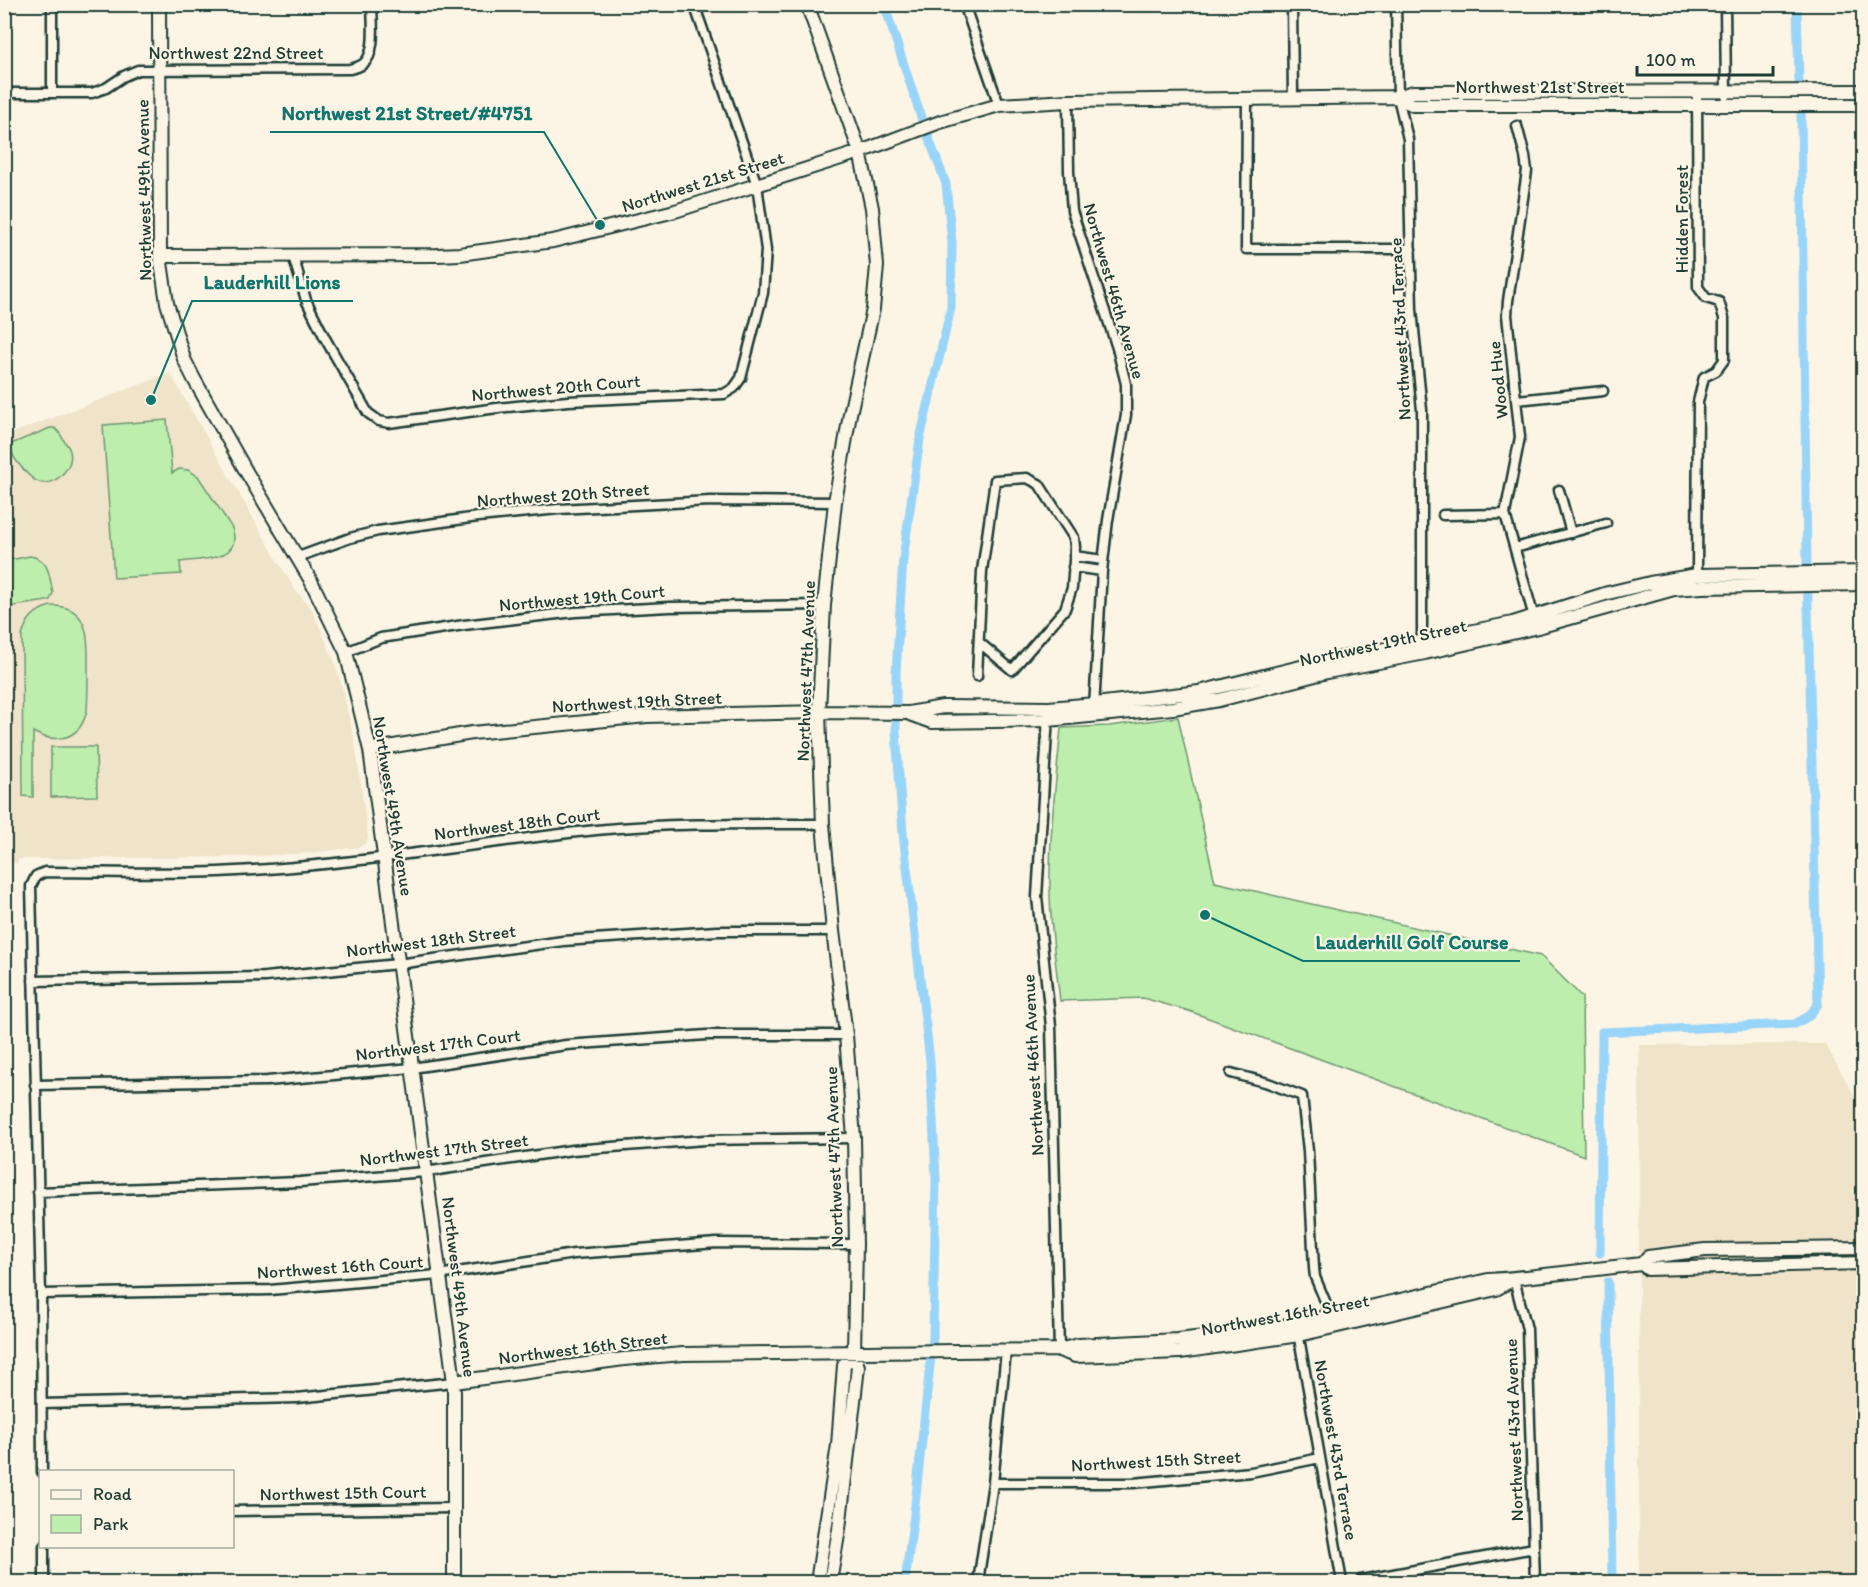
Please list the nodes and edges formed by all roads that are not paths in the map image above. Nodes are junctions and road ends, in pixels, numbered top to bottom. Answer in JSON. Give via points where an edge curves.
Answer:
{"nodes":[{"id":1,"x":52,"y":4,"type":"edge"},
{"id":2,"x":159,"y":4,"type":"edge"},
{"id":3,"x":372,"y":4,"type":"edge"},
{"id":4,"x":694,"y":4,"type":"edge"},
{"id":5,"x":807,"y":4,"type":"edge"},
{"id":6,"x":964,"y":4,"type":"edge"},
{"id":7,"x":1292,"y":4,"type":"edge"},
{"id":8,"x":1396,"y":4,"type":"edge"},
{"id":9,"x":1725,"y":4,"type":"edge"},
{"id":10,"x":160,"y":71,"type":"junction"},
{"id":11,"x":1726,"y":91,"type":"junction"},
{"id":12,"x":1863,"y":91,"type":"edge"},
{"id":13,"x":1697,"y":92,"type":"junction"},
{"id":14,"x":4,"y":93,"type":"edge"},
{"id":15,"x":52,"y":93,"type":"junction"},
{"id":16,"x":1398,"y":97,"type":"junction"},
{"id":17,"x":1293,"y":98,"type":"junction"},
{"id":18,"x":1247,"y":99,"type":"junction"},
{"id":19,"x":1068,"y":101,"type":"junction"},
{"id":20,"x":999,"y":105,"type":"junction"},
{"id":21,"x":1697,"y":105,"type":"junction"},
{"id":22,"x":1726,"y":105,"type":"junction"},
{"id":23,"x":1863,"y":105,"type":"edge"},
{"id":24,"x":1517,"y":126,"type":"dead end"},
{"id":25,"x":860,"y":152,"type":"junction"},
{"id":26,"x":757,"y":185,"type":"junction"},
{"id":27,"x":1412,"y":249,"type":"junction"},
{"id":28,"x":160,"y":256,"type":"junction"},
{"id":29,"x":293,"y":256,"type":"junction"},
{"id":30,"x":1603,"y":391,"type":"dead end"},
{"id":31,"x":1516,"y":400,"type":"junction"},
{"id":32,"x":1559,"y":490,"type":"dead end"},
{"id":33,"x":835,"y":502,"type":"junction"},
{"id":34,"x":1505,"y":514,"type":"junction"},
{"id":35,"x":1443,"y":515,"type":"dead end"},
{"id":36,"x":1606,"y":523,"type":"dead end"},
{"id":37,"x":1571,"y":533,"type":"junction"},
{"id":38,"x":1515,"y":548,"type":"junction"},
{"id":39,"x":1074,"y":556,"type":"junction"},
{"id":40,"x":298,"y":557,"type":"junction"},
{"id":41,"x":1103,"y":560,"type":"junction"},
{"id":42,"x":1073,"y":567,"type":"junction"},
{"id":43,"x":1102,"y":571,"type":"junction"},
{"id":44,"x":1863,"y":572,"type":"edge"},
{"id":45,"x":1697,"y":575,"type":"junction"},
{"id":46,"x":1827,"y":578,"type":"junction"},
{"id":47,"x":1787,"y":579,"type":"junction"},
{"id":48,"x":1863,"y":584,"type":"edge"},
{"id":49,"x":824,"y":605,"type":"junction"},
{"id":50,"x":1536,"y":622,"type":"junction"},
{"id":51,"x":980,"y":643,"type":"junction"},
{"id":52,"x":1423,"y":648,"type":"junction"},
{"id":53,"x":346,"y":652,"type":"junction"},
{"id":54,"x":976,"y":676,"type":"dead end"},
{"id":55,"x":1094,"y":710,"type":"junction"},
{"id":56,"x":819,"y":712,"type":"junction"},
{"id":57,"x":1048,"y":714,"type":"junction"},
{"id":58,"x":369,"y":750,"type":"junction"},
{"id":59,"x":823,"y":824,"type":"junction"},
{"id":60,"x":383,"y":858,"type":"junction"},
{"id":61,"x":832,"y":931,"type":"junction"},
{"id":62,"x":398,"y":964,"type":"junction"},
{"id":63,"x":33,"y":981,"type":"junction"},
{"id":64,"x":846,"y":1035,"type":"junction"},
{"id":65,"x":412,"y":1068,"type":"junction"},
{"id":66,"x":1231,"y":1073,"type":"dead end"},
{"id":67,"x":35,"y":1085,"type":"junction"},
{"id":68,"x":854,"y":1138,"type":"junction"},
{"id":69,"x":425,"y":1172,"type":"junction"},
{"id":70,"x":38,"y":1192,"type":"junction"},
{"id":71,"x":856,"y":1244,"type":"junction"},
{"id":72,"x":1863,"y":1248,"type":"edge"},
{"id":73,"x":1863,"y":1263,"type":"edge"},
{"id":74,"x":1642,"y":1264,"type":"junction"},
{"id":75,"x":438,"y":1275,"type":"junction"},
{"id":76,"x":1514,"y":1279,"type":"junction"},
{"id":77,"x":40,"y":1294,"type":"junction"},
{"id":78,"x":1334,"y":1321,"type":"junction"},
{"id":79,"x":1297,"y":1330,"type":"junction"},
{"id":80,"x":1059,"y":1350,"type":"junction"},
{"id":81,"x":1006,"y":1351,"type":"junction"},
{"id":82,"x":854,"y":1353,"type":"junction"},
{"id":83,"x":454,"y":1382,"type":"junction"},
{"id":84,"x":42,"y":1404,"type":"junction"},
{"id":85,"x":844,"y":1445,"type":"junction"},
{"id":86,"x":1320,"y":1458,"type":"junction"},
{"id":87,"x":42,"y":1470,"type":"edge"},
{"id":88,"x":993,"y":1483,"type":"junction"},
{"id":89,"x":453,"y":1508,"type":"junction"},
{"id":90,"x":234,"y":1510,"type":"edge"},
{"id":91,"x":44,"y":1548,"type":"edge"},
{"id":92,"x":1534,"y":1548,"type":"junction"},
{"id":93,"x":1361,"y":1580,"type":"dead end"},
{"id":94,"x":44,"y":1582,"type":"edge"},
{"id":95,"x":454,"y":1582,"type":"edge"},
{"id":96,"x":817,"y":1582,"type":"edge"},
{"id":97,"x":830,"y":1582,"type":"edge"},
{"id":98,"x":978,"y":1582,"type":"edge"},
{"id":99,"x":1342,"y":1582,"type":"edge"},
{"id":100,"x":1535,"y":1582,"type":"edge"}],
"edges":[{"from":1,"to":15,"type":"street"},
{"from":2,"to":10,"type":"street","name":"Northwest 49th Avenue"},
{"from":3,"to":10,"type":"street","name":"Northwest 22nd Street","via":[[372,49],[365,64],[350,69]]},
{"from":4,"to":26,"type":"street"},
{"from":5,"to":25,"type":"street","name":"Northwest 47th Avenue"},
{"from":6,"to":20,"type":"street"},
{"from":7,"to":17,"type":"street"},
{"from":8,"to":16,"type":"street","name":"Northwest 43rd Terrace"},
{"from":9,"to":11,"type":"street"},
{"from":10,"to":15,"type":"street","name":"Northwest 22nd Street","via":[[138,70],[92,93]]},
{"from":10,"to":28,"type":"street","name":"Northwest 49th Avenue"},
{"from":11,"to":12,"type":"street","name":"Northwest 21st Street"},
{"from":11,"to":13,"type":"street","name":"Northwest 21st Street"},
{"from":11,"to":22,"type":"street"},
{"from":13,"to":16,"type":"street","name":"Northwest 21st Street","via":[[1413,92]]},
{"from":13,"to":21,"type":"street","name":"Hidden Forest"},
{"from":14,"to":15,"type":"street","name":"Northwest 22nd Street"},
{"from":16,"to":17,"type":"street","name":"Northwest 21st Street"},
{"from":16,"to":21,"type":"street","name":"Northwest 21st Street","via":[[1413,105]]},
{"from":16,"to":27,"type":"street","name":"Northwest 43rd Terrace","via":[[1408,139]]},
{"from":17,"to":18,"type":"street","name":"Northwest 21st Street"},
{"from":18,"to":19,"type":"street","name":"Northwest 21st Street"},
{"from":18,"to":27,"type":"street","via":[[1246,249]]},
{"from":19,"to":20,"type":"street","name":"Northwest 21st Street"},
{"from":19,"to":41,"type":"street","name":"Northwest 46th Avenue","via":[[1072,211],[1126,384],[1126,415]]},
{"from":20,"to":25,"type":"street","name":"Northwest 21st Street"},
{"from":21,"to":22,"type":"street","name":"Northwest 21st Street"},
{"from":21,"to":45,"type":"street","name":"Hidden Forest","via":[[1698,287],[1706,298],[1719,302],[1724,318],[1724,360],[1716,371],[1704,377],[1698,402]]},
{"from":22,"to":23,"type":"street","name":"Northwest 21st Street"},
{"from":24,"to":31,"type":"street","name":"Wood Hue","via":[[1527,171],[1507,315]]},
{"from":25,"to":26,"type":"street","name":"Northwest 21st Street"},
{"from":25,"to":33,"type":"street","name":"Northwest 47th Avenue","via":[[872,208],[878,266]]},
{"from":26,"to":29,"type":"street","name":"Northwest 21st Street","via":[[615,227],[521,246],[460,254]]},
{"from":26,"to":29,"type":"street","name":"Northwest 20th Court","via":[[766,250],[763,293],[741,378],[724,394],[568,401],[389,423],[379,421],[368,412],[326,340],[306,300]]},
{"from":27,"to":52,"type":"street","name":"Northwest 43rd Terrace","via":[[1412,310],[1422,410]]},
{"from":28,"to":29,"type":"street","name":"Northwest 21st Street"},
{"from":28,"to":40,"type":"street","name":"Northwest 49th Avenue","via":[[167,303],[184,359]]},
{"from":30,"to":31,"type":"street"},
{"from":31,"to":34,"type":"street","name":"Wood Hue","via":[[1520,436]]},
{"from":32,"to":37,"type":"street"},
{"from":33,"to":40,"type":"street","name":"Northwest 20th Street","via":[[710,501],[478,517],[369,533]]},
{"from":33,"to":49,"type":"street","name":"Northwest 47th Avenue"},
{"from":34,"to":35,"type":"street"},
{"from":34,"to":38,"type":"street","name":"Wood Hue"},
{"from":36,"to":37,"type":"street"},
{"from":37,"to":38,"type":"street"},
{"from":38,"to":50,"type":"street","name":"Wood Hue"},
{"from":39,"to":41,"type":"street"},
{"from":39,"to":42,"type":"street"},
{"from":39,"to":51,"type":"street","via":[[1074,538],[1039,484],[1028,478],[995,480],[982,571]]},
{"from":40,"to":53,"type":"street","name":"Northwest 49th Avenue"},
{"from":41,"to":43,"type":"street","name":"Northwest 46th Avenue"},
{"from":42,"to":43,"type":"street"},
{"from":42,"to":51,"type":"street","via":[[1065,609],[1012,670]]},
{"from":43,"to":55,"type":"street","name":"Northwest 46th Avenue"},
{"from":44,"to":46,"type":"street","name":"Northwest 19th Street"},
{"from":45,"to":47,"type":"street","name":"Northwest 19th Street"},
{"from":45,"to":50,"type":"street","name":"Northwest 19th Street","via":[[1608,593]]},
{"from":46,"to":47,"type":"street","name":"Northwest 19th Street"},
{"from":46,"to":48,"type":"street","name":"Northwest 19th Street"},
{"from":47,"to":50,"type":"street","name":"Northwest 19th Street","via":[[1674,589]]},
{"from":49,"to":53,"type":"street","name":"Northwest 19th Court","via":[[576,612],[381,638]]},
{"from":49,"to":56,"type":"street","name":"Northwest 47th Avenue"},
{"from":50,"to":52,"type":"street","name":"Northwest 19th Street","via":[[1513,623]]},
{"from":51,"to":54,"type":"street"},
{"from":52,"to":55,"type":"street","name":"Northwest 19th Street","via":[[1321,662],[1173,708]]},
{"from":53,"to":58,"type":"street","name":"Northwest 49th Avenue"},
{"from":55,"to":57,"type":"street","name":"Northwest 19th Street"},
{"from":56,"to":57,"type":"street","name":"Northwest 19th Street","via":[[909,714],[943,707]]},
{"from":56,"to":58,"type":"street","name":"Northwest 19th Street","via":[[571,722]]},
{"from":56,"to":59,"type":"street","name":"Northwest 47th Avenue"},
{"from":57,"to":80,"type":"street","name":"Northwest 46th Avenue","via":[[1037,897],[1051,1026]]},
{"from":58,"to":60,"type":"street","name":"Northwest 49th Avenue"},
{"from":59,"to":60,"type":"street","name":"Northwest 18th Court","via":[[599,830]]},
{"from":59,"to":61,"type":"street","name":"Northwest 47th Avenue"},
{"from":60,"to":62,"type":"street","name":"Northwest 49th Avenue"},
{"from":60,"to":63,"type":"street","name":"Northwest 18th Court","via":[[253,871],[45,872],[36,876],[31,886]]},
{"from":61,"to":62,"type":"street","name":"Northwest 18th Street","via":[[717,931],[563,941]]},
{"from":61,"to":64,"type":"street","name":"Northwest 47th Avenue"},
{"from":62,"to":63,"type":"street","name":"Northwest 18th Street","via":[[265,977]]},
{"from":62,"to":65,"type":"street","name":"Northwest 49th Avenue"},
{"from":63,"to":67,"type":"street"},
{"from":64,"to":65,"type":"street","name":"Northwest 17th Court","via":[[707,1035],[578,1044]]},
{"from":64,"to":68,"type":"street","name":"Northwest 47th Avenue"},
{"from":65,"to":67,"type":"street","name":"Northwest 17th Court","via":[[267,1081]]},
{"from":65,"to":69,"type":"street","name":"Northwest 49th Avenue"},
{"from":66,"to":78,"type":"street","via":[[1302,1096],[1315,1277]]},
{"from":67,"to":70,"type":"street"},
{"from":68,"to":69,"type":"street","name":"Northwest 17th Street","via":[[705,1140],[572,1150]]},
{"from":68,"to":71,"type":"street","name":"Northwest 47th Avenue"},
{"from":69,"to":70,"type":"street","name":"Northwest 17th Street","via":[[300,1182]]},
{"from":69,"to":75,"type":"street","name":"Northwest 49th Avenue"},
{"from":70,"to":77,"type":"street"},
{"from":71,"to":75,"type":"street","name":"Northwest 16th Court","via":[[717,1243],[574,1254]]},
{"from":71,"to":82,"type":"street","name":"Northwest 47th Avenue"},
{"from":72,"to":74,"type":"street","name":"Northwest 16th Street","via":[[1703,1250],[1648,1257]]},
{"from":73,"to":74,"type":"street","name":"Northwest 16th Street","via":[[1648,1269]]},
{"from":74,"to":76,"type":"street","name":"Northwest 16th Street"},
{"from":75,"to":77,"type":"street","name":"Northwest 16th Court","via":[[270,1290]]},
{"from":75,"to":83,"type":"street","name":"Northwest 49th Avenue"},
{"from":76,"to":78,"type":"street","name":"Northwest 16th Street","via":[[1488,1280]]},
{"from":76,"to":92,"type":"street","name":"Northwest 43rd Avenue","via":[[1527,1329]]},
{"from":77,"to":84,"type":"street"},
{"from":78,"to":79,"type":"street","name":"Northwest 16th Street"},
{"from":79,"to":80,"type":"street","name":"Northwest 16th Street","via":[[1078,1345]]},
{"from":79,"to":86,"type":"street","name":"Northwest 43rd Terrace"},
{"from":80,"to":81,"type":"street","name":"Northwest 16th Street"},
{"from":81,"to":82,"type":"street","name":"Northwest 16th Street"},
{"from":81,"to":88,"type":"street"},
{"from":82,"to":83,"type":"street","name":"Northwest 16th Street","via":[[674,1355]]},
{"from":82,"to":85,"type":"street","name":"Northwest 47th Avenue","via":[[858,1367]]},
{"from":83,"to":84,"type":"street","name":"Northwest 16th Street","via":[[297,1398]]},
{"from":83,"to":89,"type":"street","name":"Northwest 49th Avenue"},
{"from":84,"to":87,"type":"street"},
{"from":85,"to":96,"type":"street","name":"Northwest 47th Avenue"},
{"from":85,"to":97,"type":"street","name":"Northwest 47th Avenue","via":[[839,1529]]},
{"from":86,"to":88,"type":"street","name":"Northwest 15th Street","via":[[1251,1472],[1133,1483]]},
{"from":86,"to":99,"type":"street","name":"Northwest 43rd Terrace"},
{"from":88,"to":98,"type":"street"},
{"from":89,"to":90,"type":"street","name":"Northwest 15th Court"},
{"from":89,"to":95,"type":"street","name":"Northwest 49th Avenue"},
{"from":91,"to":94,"type":"street"},
{"from":92,"to":93,"type":"street"},
{"from":92,"to":100,"type":"street","name":"Northwest 43rd Avenue"}]}
